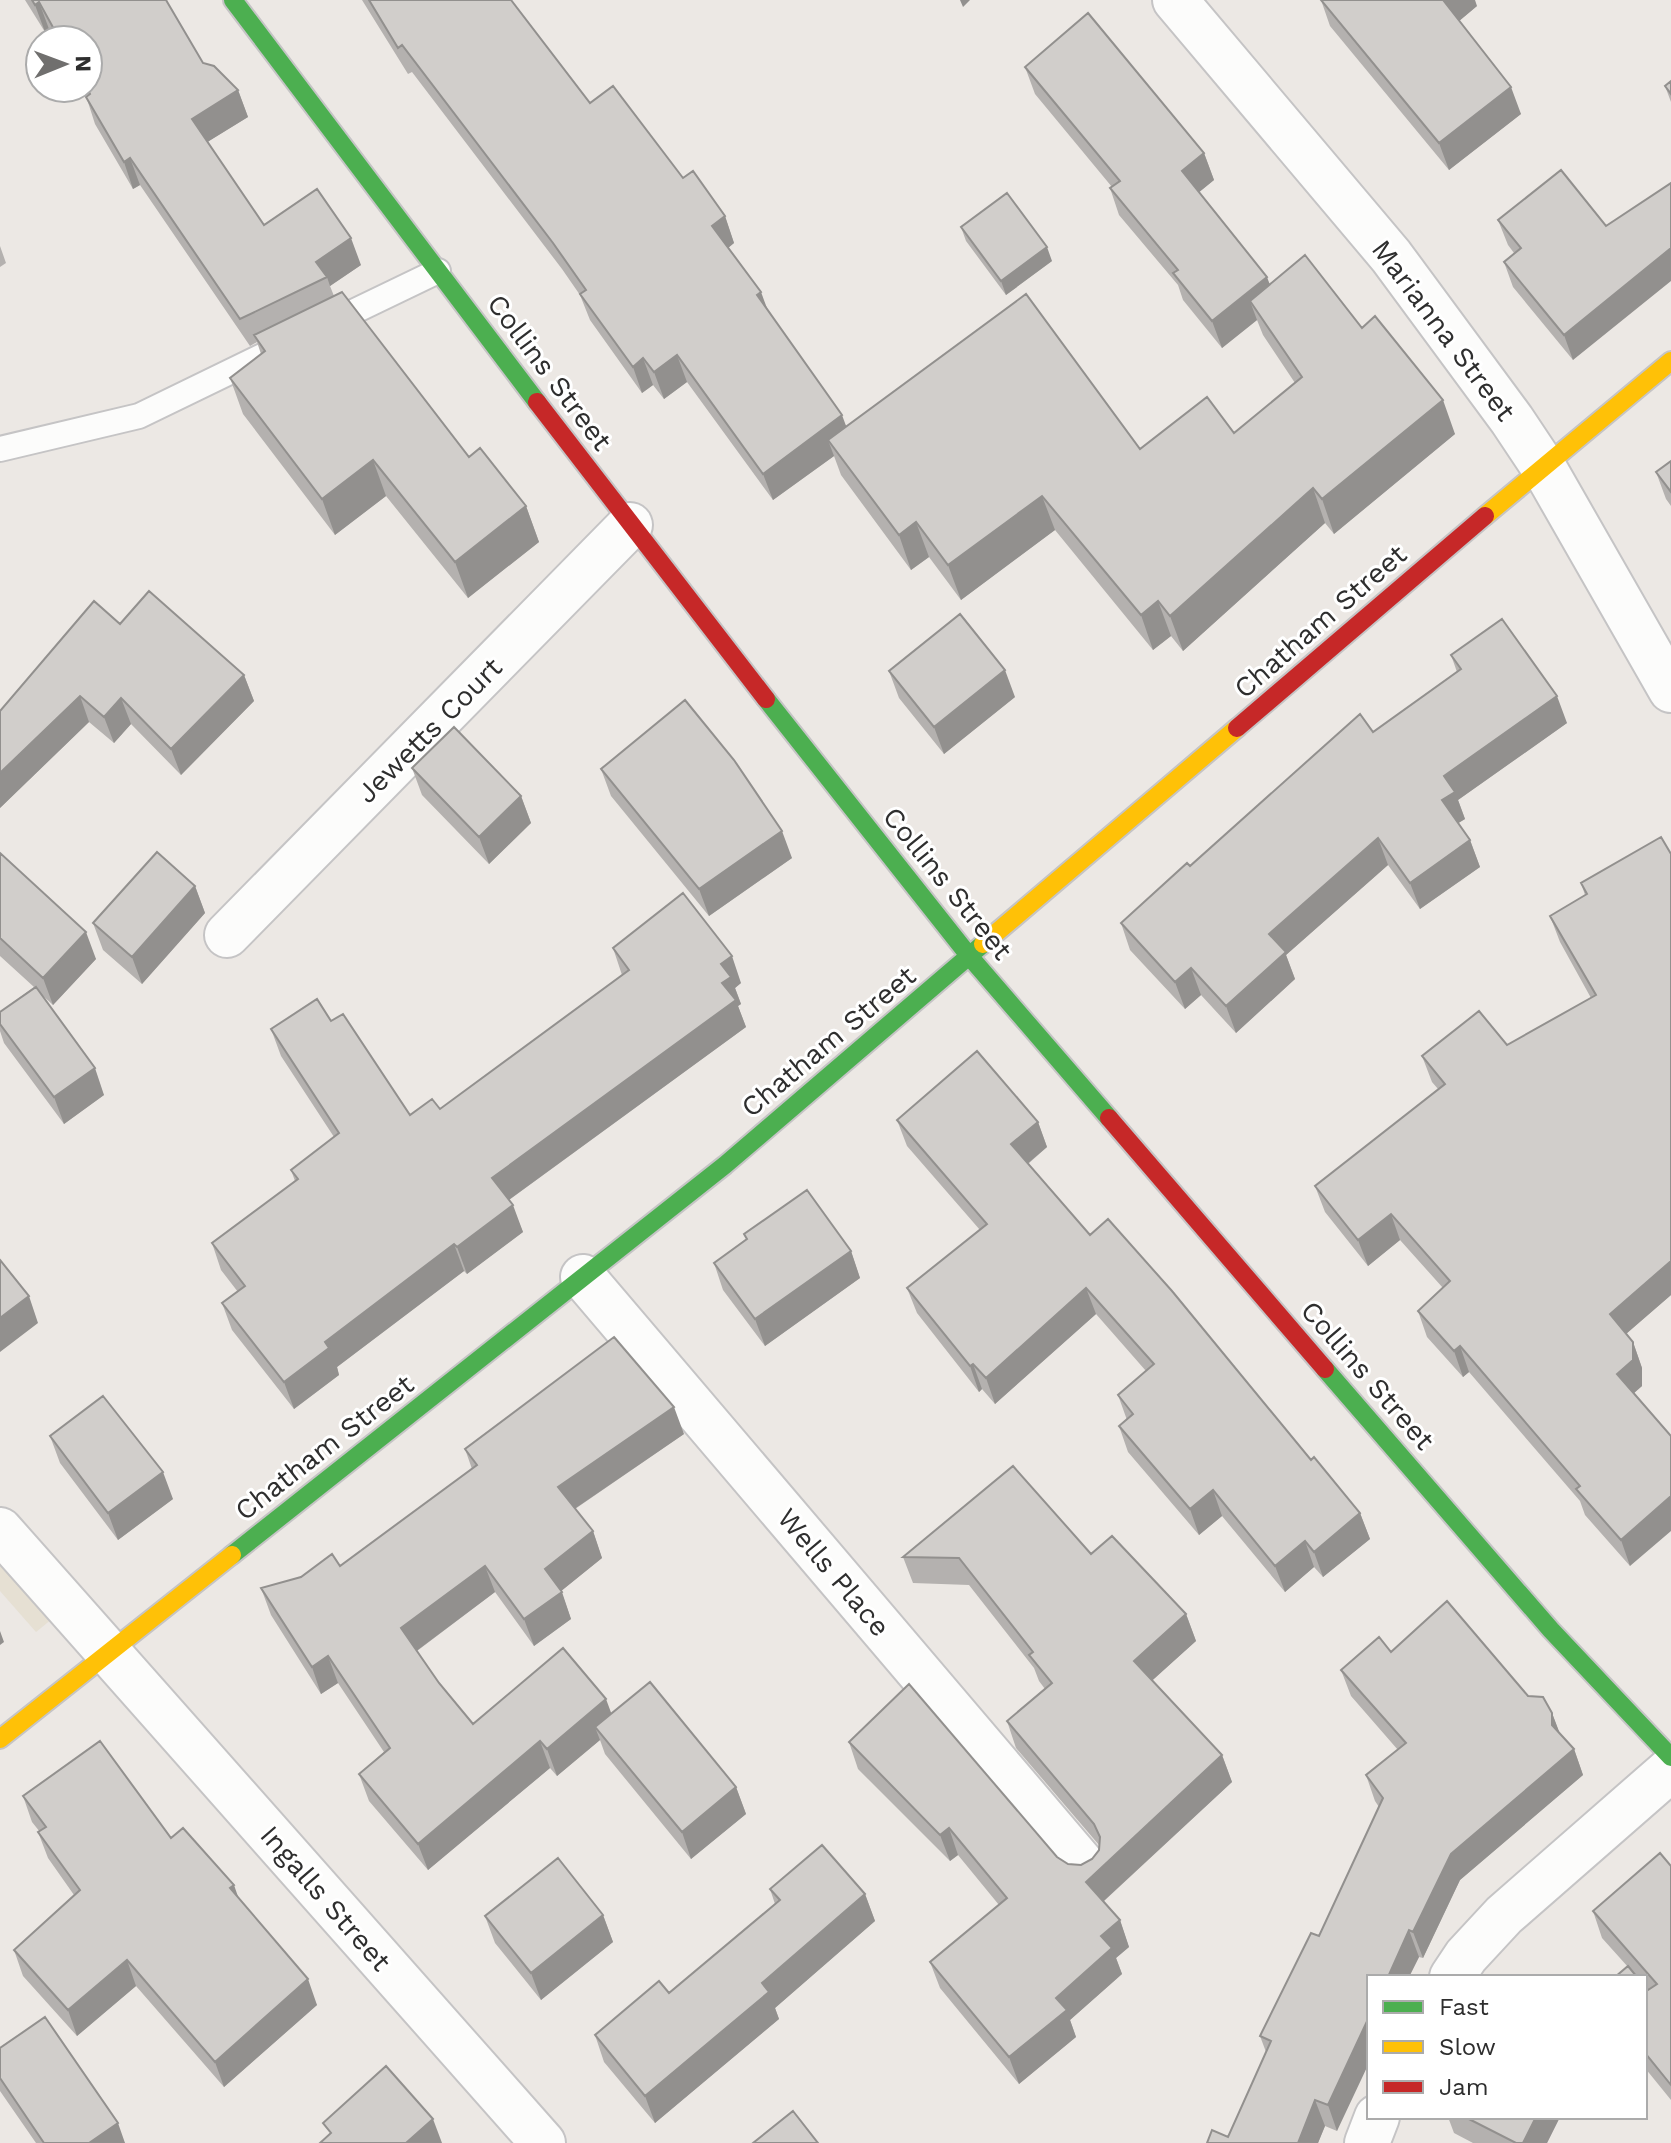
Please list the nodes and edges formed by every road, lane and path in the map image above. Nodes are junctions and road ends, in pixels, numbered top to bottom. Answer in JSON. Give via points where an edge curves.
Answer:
{"nodes":[{"id":1,"x":233,"y":0,"type":"edge"},
{"id":2,"x":1175,"y":0,"type":"edge"},
{"id":3,"x":438,"y":271,"type":"junction"},
{"id":4,"x":1671,"y":361,"type":"edge"},
{"id":5,"x":0,"y":449,"type":"edge"},
{"id":6,"x":1544,"y":468,"type":"junction"},
{"id":7,"x":630,"y":525,"type":"junction"},
{"id":8,"x":1671,"y":690,"type":"edge"},
{"id":9,"x":227,"y":935,"type":"dead end"},
{"id":10,"x":970,"y":957,"type":"junction"},
{"id":11,"x":583,"y":1277,"type":"junction"},
{"id":12,"x":0,"y":1530,"type":"edge"},
{"id":13,"x":109,"y":1653,"type":"junction"},
{"id":14,"x":0,"y":1739,"type":"edge"},
{"id":15,"x":1671,"y":1757,"type":"edge"},
{"id":16,"x":1671,"y":1769,"type":"edge"},
{"id":17,"x":1085,"y":1867,"type":"edge"},
{"id":18,"x":1453,"y":1975,"type":"edge"},
{"id":19,"x":1376,"y":2119,"type":"edge"},
{"id":20,"x":543,"y":2143,"type":"edge"},
{"id":21,"x":1367,"y":2143,"type":"edge"}],
"edges":[{"from":1,"to":3,"type":"street","name":"Collins Street"},
{"from":2,"to":6,"type":"street","name":"Marianna Street","via":[[1391,256]]},
{"from":3,"to":5,"type":"lane","via":[[139,416]]},
{"from":3,"to":7,"type":"street","name":"Collins Street"},
{"from":4,"to":6,"type":"street","name":"Chatham Street"},
{"from":6,"to":8,"type":"street","name":"Marianna Street"},
{"from":6,"to":10,"type":"street","name":"Chatham Street"},
{"from":7,"to":9,"type":"street","name":"Jewetts Court"},
{"from":7,"to":10,"type":"street","name":"Collins Street"},
{"from":10,"to":11,"type":"street","name":"Chatham Street","via":[[725,1165]]},
{"from":10,"to":15,"type":"street","name":"Collins Street","via":[[1551,1630]]},
{"from":11,"to":13,"type":"street","name":"Chatham Street"},
{"from":11,"to":17,"type":"street","name":"Wells Place"},
{"from":12,"to":13,"type":"street","name":"Ingalls Street"},
{"from":13,"to":14,"type":"street","name":"Chatham Street"},
{"from":13,"to":20,"type":"street","name":"Ingalls Street"},
{"from":16,"to":18,"type":"street","via":[[1504,1915]]},
{"from":19,"to":21,"type":"street"}]}
